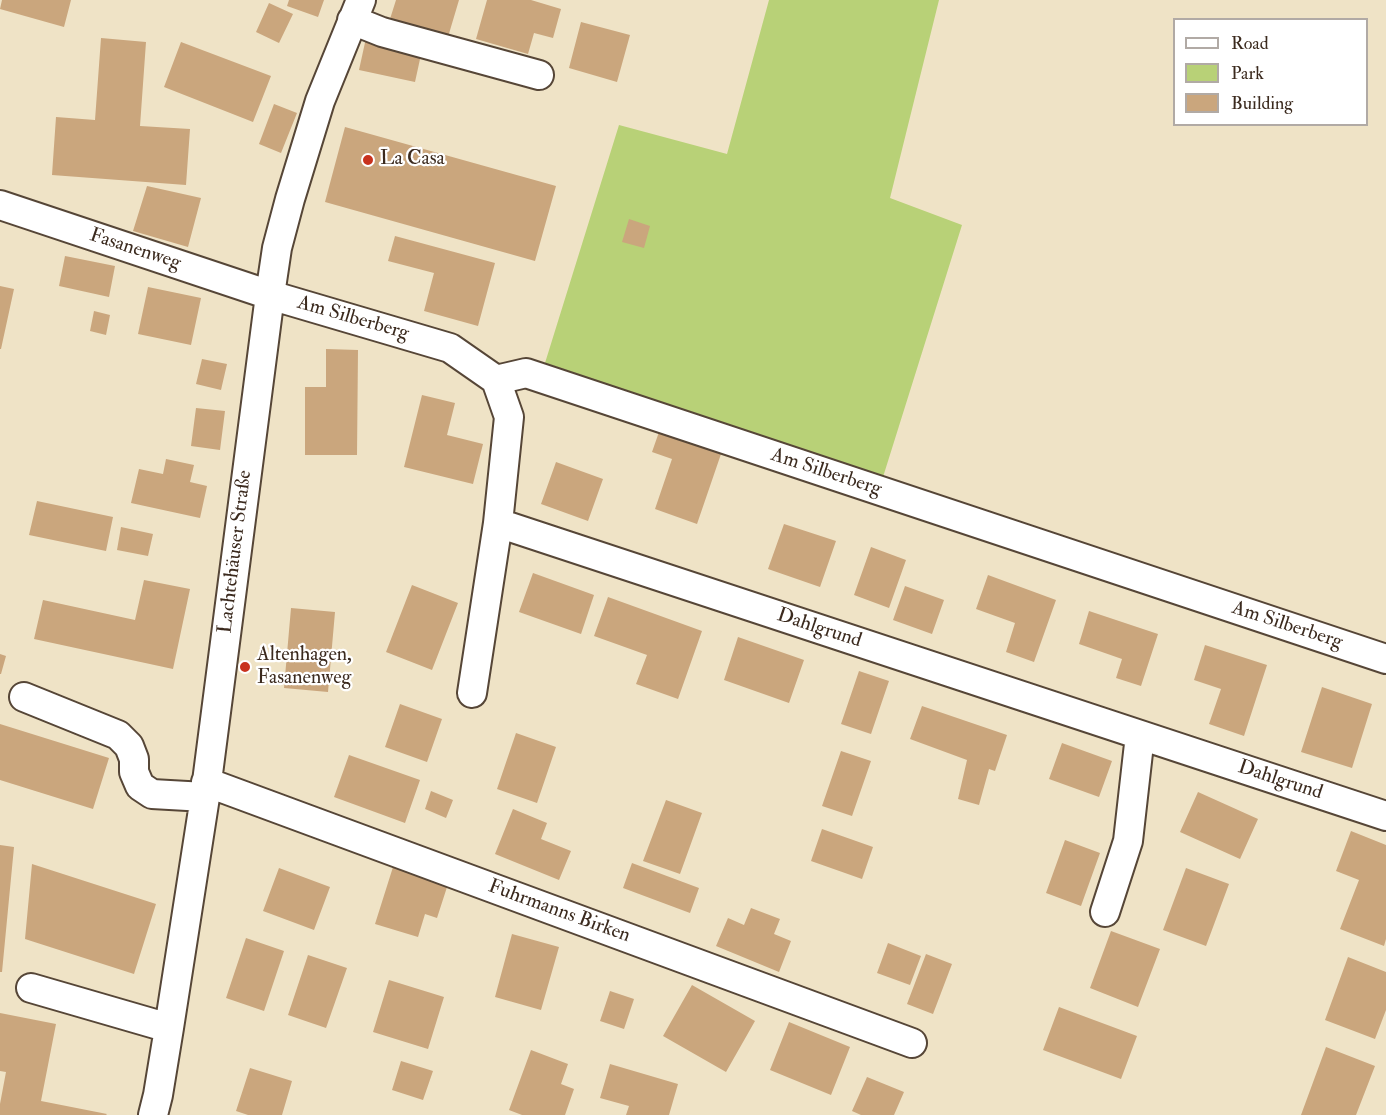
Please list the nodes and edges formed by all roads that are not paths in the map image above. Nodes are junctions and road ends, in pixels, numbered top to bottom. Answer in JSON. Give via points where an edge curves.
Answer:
{"nodes":[{"id":1,"x":356,"y":10,"type":"edge"},
{"id":2,"x":539,"y":75,"type":"dead end"},
{"id":3,"x":0,"y":205,"type":"edge"},
{"id":4,"x":270,"y":295,"type":"junction"},
{"id":5,"x":496,"y":380,"type":"junction"},
{"id":6,"x":498,"y":523,"type":"junction"},
{"id":7,"x":1386,"y":659,"type":"edge"},
{"id":8,"x":472,"y":693,"type":"dead end"},
{"id":9,"x":24,"y":698,"type":"dead end"},
{"id":10,"x":1140,"y":735,"type":"junction"},
{"id":11,"x":206,"y":790,"type":"junction"},
{"id":12,"x":1386,"y":816,"type":"edge"},
{"id":13,"x":1105,"y":912,"type":"dead end"},
{"id":14,"x":31,"y":988,"type":"dead end"},
{"id":15,"x":169,"y":1028,"type":"junction"},
{"id":16,"x":912,"y":1043,"type":"dead end"},
{"id":17,"x":153,"y":1115,"type":"edge"}],
"edges":[{"from":1,"to":2,"type":"street","via":[[382,32]]},
{"from":1,"to":4,"type":"street","name":"Lachtehäuser Straße","via":[[320,101],[290,198]]},
{"from":3,"to":4,"type":"street","name":"Fasanenweg"},
{"from":4,"to":5,"type":"street","name":"Am Silberberg","via":[[450,348]]},
{"from":4,"to":11,"type":"street","name":"Lachtehäuser Straße"},
{"from":5,"to":6,"type":"street","via":[[509,417]]},
{"from":5,"to":7,"type":"street","name":"Am Silberberg","via":[[526,373]]},
{"from":6,"to":8,"type":"street"},
{"from":6,"to":10,"type":"street","name":"Dahlgrund"},
{"from":9,"to":11,"type":"street","name":"Fuhrmanns Birken","via":[[118,735],[129,746],[140,786],[152,794]]},
{"from":10,"to":12,"type":"street","name":"Dahlgrund"},
{"from":10,"to":13,"type":"street","via":[[1128,841]]},
{"from":11,"to":15,"type":"street","name":"Lachtehäuser Straße"},
{"from":11,"to":16,"type":"street","name":"Fuhrmanns Birken"},
{"from":14,"to":15,"type":"street"},
{"from":15,"to":17,"type":"street","name":"Lachtehäuser Straße"}]}
